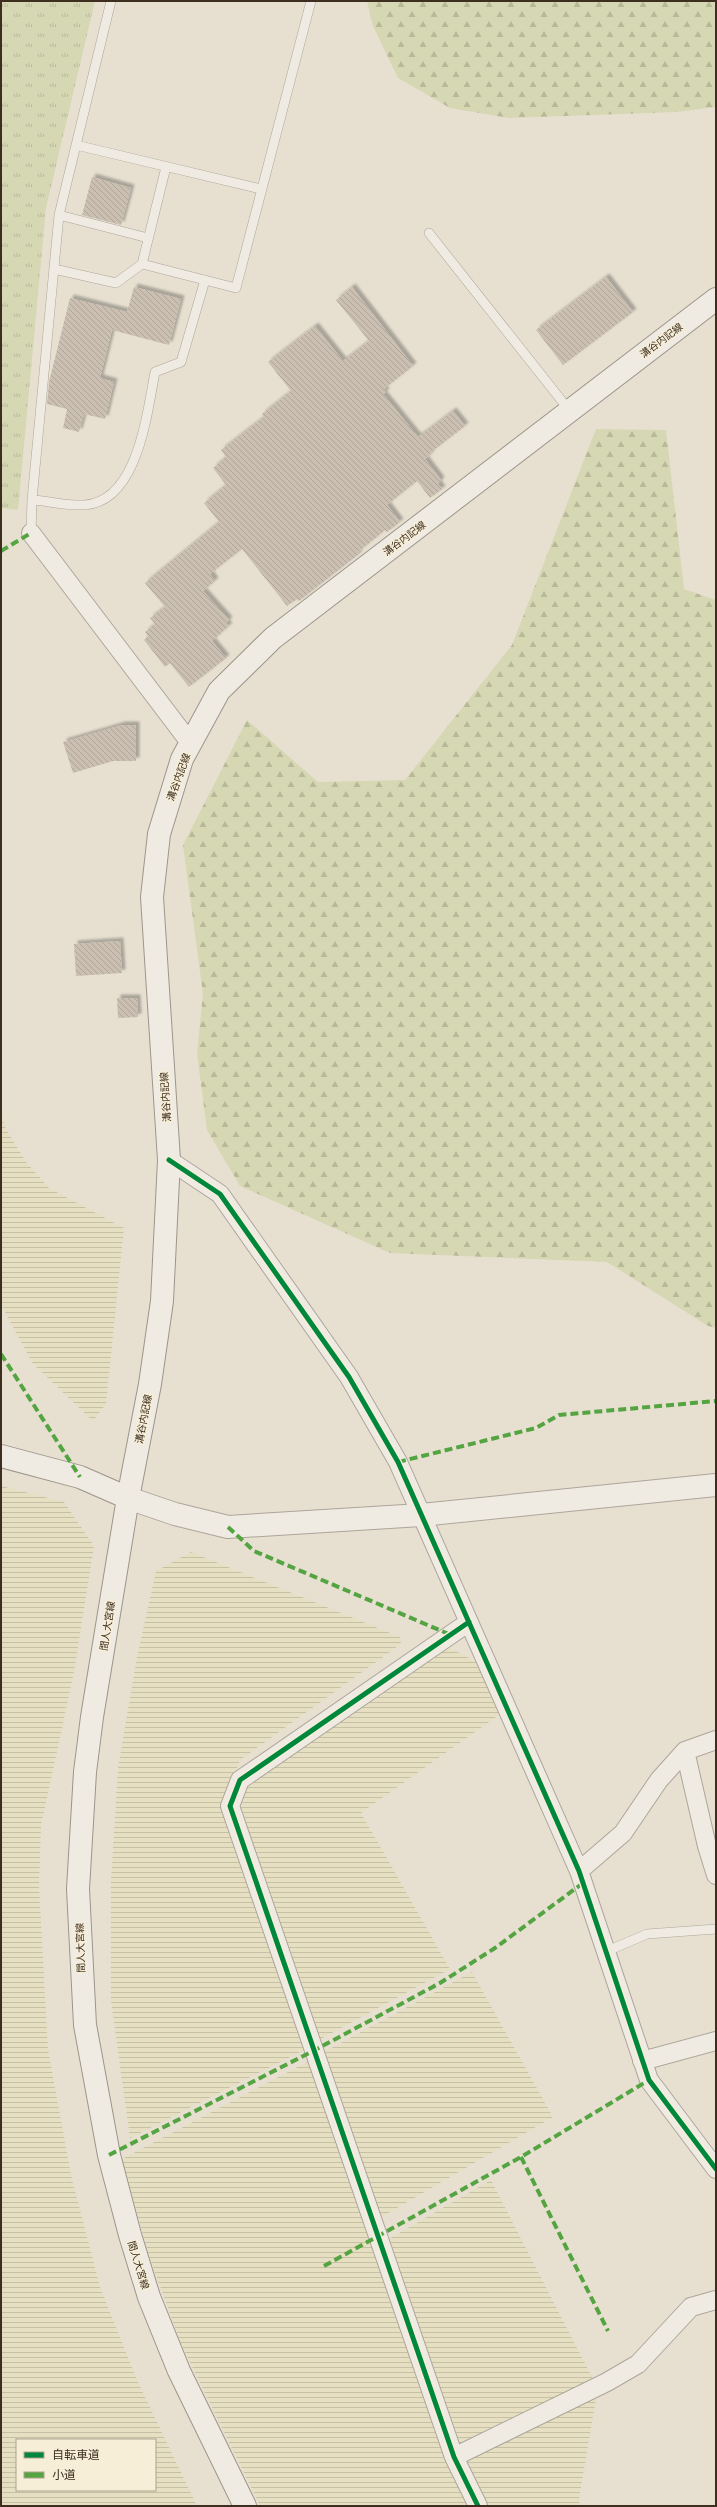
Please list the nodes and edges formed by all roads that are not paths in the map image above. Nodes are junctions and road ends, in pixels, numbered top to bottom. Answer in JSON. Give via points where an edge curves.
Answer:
{"nodes":[{"id":1,"x":111,"y":1,"type":"edge"},
{"id":2,"x":311,"y":1,"type":"edge"},
{"id":3,"x":76,"y":145,"type":"junction"},
{"id":4,"x":166,"y":167,"type":"junction"},
{"id":5,"x":261,"y":189,"type":"junction"},
{"id":6,"x":59,"y":215,"type":"junction"},
{"id":7,"x":429,"y":233,"type":"dead end"},
{"id":8,"x":148,"y":238,"type":"junction"},
{"id":9,"x":142,"y":264,"type":"junction"},
{"id":10,"x":54,"y":269,"type":"junction"},
{"id":11,"x":205,"y":280,"type":"junction"},
{"id":12,"x":716,"y":299,"type":"edge"},
{"id":13,"x":569,"y":410,"type":"junction"},
{"id":14,"x":32,"y":500,"type":"junction"},
{"id":15,"x":30,"y":533,"type":"joint"},
{"id":16,"x":191,"y":744,"type":"junction"},
{"id":17,"x":169,"y":1160,"type":"junction"},
{"id":18,"x":1,"y":1456,"type":"edge"},
{"id":19,"x":716,"y":1485,"type":"edge"},
{"id":20,"x":128,"y":1498,"type":"junction"},
{"id":21,"x":422,"y":1515,"type":"junction"},
{"id":22,"x":469,"y":1622,"type":"junction"},
{"id":23,"x":716,"y":1740,"type":"edge"},
{"id":24,"x":685,"y":1751,"type":"junction"},
{"id":25,"x":579,"y":1871,"type":"junction"},
{"id":26,"x":716,"y":1875,"type":"edge"},
{"id":27,"x":716,"y":1929,"type":"edge"},
{"id":28,"x":605,"y":1952,"type":"junction"},
{"id":29,"x":716,"y":2041,"type":"edge"},
{"id":30,"x":642,"y":2061,"type":"junction"},
{"id":31,"x":716,"y":2169,"type":"edge"},
{"id":32,"x":716,"y":2300,"type":"edge"},
{"id":33,"x":454,"y":2457,"type":"junction"},
{"id":34,"x":245,"y":2506,"type":"edge"},
{"id":35,"x":478,"y":2506,"type":"edge"}],
"edges":[{"from":1,"to":3,"type":"lane"},
{"from":2,"to":5,"type":"lane"},
{"from":3,"to":4,"type":"lane"},
{"from":3,"to":6,"type":"lane"},
{"from":4,"to":5,"type":"lane"},
{"from":4,"to":8,"type":"lane"},
{"from":5,"to":11,"type":"lane","via":[[236,288]]},
{"from":6,"to":8,"type":"lane"},
{"from":6,"to":10,"type":"lane"},
{"from":7,"to":13,"type":"lane"},
{"from":8,"to":9,"type":"lane"},
{"from":9,"to":10,"type":"lane","via":[[116,283]]},
{"from":9,"to":11,"type":"lane"},
{"from":10,"to":14,"type":"lane"},
{"from":11,"to":14,"type":"lane","via":[[181,362],[155,372],[134,463],[122,484],[108,497],[85,505]]},
{"from":12,"to":13,"type":"main road","name":"溝谷内記線"},
{"from":13,"to":16,"type":"main road","name":"溝谷内記線","via":[[273,638],[219,692]]},
{"from":14,"to":15,"type":"lane"},
{"from":15,"to":16,"type":"street"},
{"from":16,"to":17,"type":"main road","name":"溝谷内記線","via":[[182,759],[159,834],[152,898]]},
{"from":17,"to":20,"type":"main road","name":"溝谷内記線","via":[[162,1301],[150,1384]]},
{"from":17,"to":21,"type":"street","via":[[220,1194],[349,1377],[398,1462]]},
{"from":18,"to":20,"type":"main road","via":[[80,1477]]},
{"from":19,"to":21,"type":"main road"},
{"from":20,"to":21,"type":"main road","via":[[175,1514],[228,1527]]},
{"from":20,"to":34,"type":"main road","name":"間人大宮線","via":[[84,1780],[78,1889],[85,2025],[109,2155],[149,2297],[178,2371]]},
{"from":21,"to":22,"type":"street"},
{"from":22,"to":25,"type":"street"},
{"from":22,"to":33,"type":"street","via":[[240,1780],[230,1806]]},
{"from":23,"to":24,"type":"street"},
{"from":24,"to":25,"type":"street","via":[[659,1780],[623,1832]]},
{"from":24,"to":26,"type":"street"},
{"from":25,"to":28,"type":"street"},
{"from":27,"to":28,"type":"lane","via":[[647,1934]]},
{"from":28,"to":30,"type":"street"},
{"from":29,"to":30,"type":"street"},
{"from":30,"to":31,"type":"street","via":[[649,2080]]},
{"from":32,"to":33,"type":"street","via":[[691,2308],[632,2367],[607,2382]]},
{"from":33,"to":35,"type":"street"}]}
